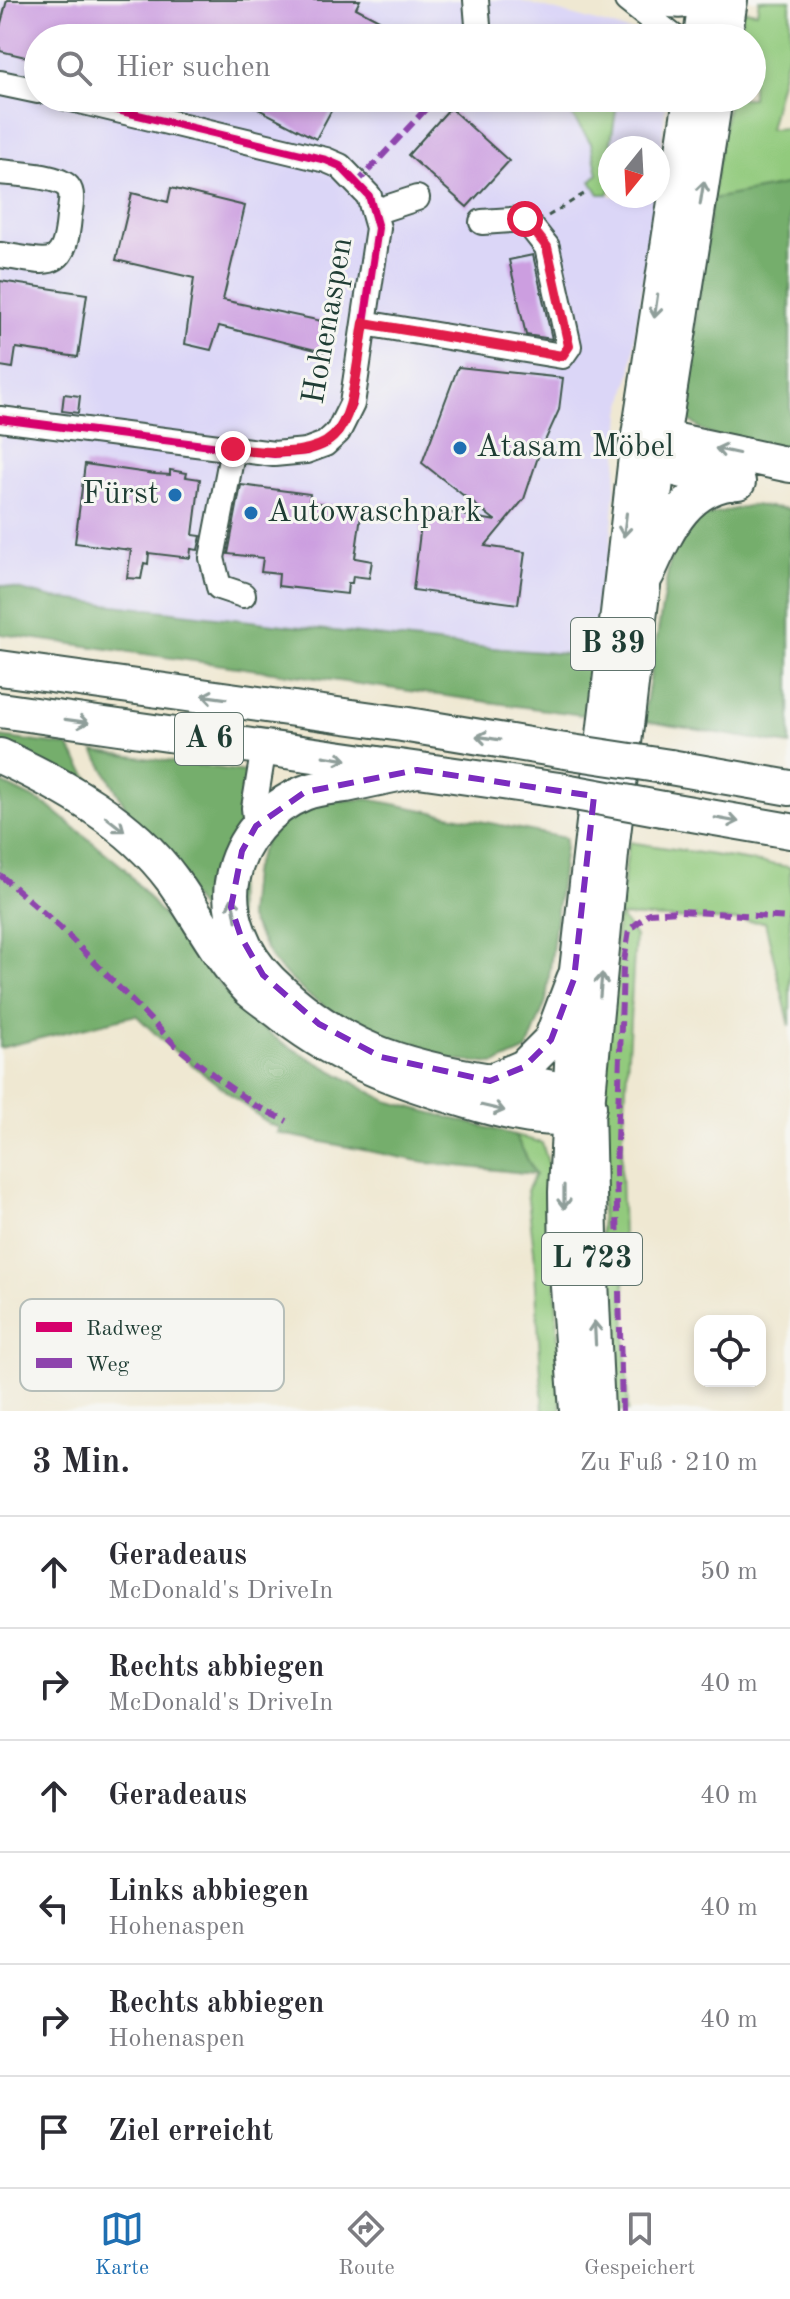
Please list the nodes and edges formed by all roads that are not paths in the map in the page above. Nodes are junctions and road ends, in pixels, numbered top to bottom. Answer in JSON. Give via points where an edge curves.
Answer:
{"nodes":[{"id":1,"x":476,"y":0,"type":"edge"},
{"id":2,"x":627,"y":0,"type":"edge"},
{"id":3,"x":652,"y":0,"type":"edge"},
{"id":4,"x":717,"y":8,"type":"edge"},
{"id":5,"x":478,"y":24,"type":"edge"},
{"id":6,"x":657,"y":24,"type":"edge"},
{"id":7,"x":0,"y":83,"type":"edge"},
{"id":8,"x":24,"y":88,"type":"edge"},
{"id":9,"x":125,"y":112,"type":"edge"},
{"id":10,"x":688,"y":112,"type":"edge"},
{"id":11,"x":714,"y":112,"type":"edge"},
{"id":12,"x":0,"y":172,"type":"edge"},
{"id":13,"x":417,"y":198,"type":"dead end"},
{"id":14,"x":374,"y":212,"type":"junction"},
{"id":15,"x":482,"y":222,"type":"dead end"},
{"id":16,"x":0,"y":255,"type":"edge"},
{"id":17,"x":364,"y":323,"type":"junction"},
{"id":18,"x":0,"y":419,"type":"edge"},
{"id":19,"x":233,"y":449,"type":"junction"},
{"id":20,"x":653,"y":450,"type":"junction"},
{"id":21,"x":790,"y":465,"type":"edge"},
{"id":22,"x":790,"y":480,"type":"edge"},
{"id":23,"x":731,"y":483,"type":"junction"},
{"id":24,"x":647,"y":574,"type":"junction"},
{"id":25,"x":243,"y":595,"type":"dead end"},
{"id":26,"x":0,"y":668,"type":"edge"},
{"id":27,"x":0,"y":710,"type":"edge"},
{"id":28,"x":264,"y":747,"type":"junction"},
{"id":29,"x":0,"y":756,"type":"edge"},
{"id":30,"x":417,"y":770,"type":"junction"},
{"id":31,"x":790,"y":788,"type":"edge"},
{"id":32,"x":256,"y":826,"type":"junction"},
{"id":33,"x":790,"y":831,"type":"edge"},
{"id":34,"x":574,"y":979,"type":"junction"},
{"id":35,"x":594,"y":1063,"type":"joint"},
{"id":36,"x":490,"y":1081,"type":"junction"},
{"id":37,"x":574,"y":1106,"type":"junction"},
{"id":38,"x":575,"y":1411,"type":"edge"},
{"id":39,"x":599,"y":1411,"type":"edge"}],
"edges":[{"from":1,"to":5,"type":"street"},
{"from":2,"to":6,"type":"street"},
{"from":3,"to":4,"type":"street","via":[[675,7]]},
{"from":7,"to":8,"type":"street"},
{"from":9,"to":14,"type":"street","name":"Hohenaspen","via":[[326,160],[340,166],[369,196]]},
{"from":10,"to":20,"type":"main road","number":"B 39","one_way":true},
{"from":20,"to":11,"type":"main road","number":"B 39","one_way":true},
{"from":12,"to":16,"type":"street","via":[[55,179],[71,195],[67,244],[59,256],[50,261]]},
{"from":13,"to":14,"type":"street"},
{"from":14,"to":17,"type":"street","name":"Hohenaspen","via":[[378,228]]},
{"from":15,"to":17,"type":"street","via":[[525,219],[547,247],[569,346],[562,356]]},
{"from":17,"to":19,"type":"street","name":"Hohenaspen","via":[[352,404],[338,432],[306,451]]},
{"from":18,"to":19,"type":"street","name":"Hohenaspen"},
{"from":19,"to":25,"type":"street","via":[[212,558],[219,587]]},
{"from":21,"to":20,"type":"highway","one_way":true},
{"from":20,"to":23,"type":"highway"},
{"from":20,"to":24,"type":"main road","number":"B 39"},
{"from":20,"to":34,"type":"main road","number":"B 39","one_way":true},
{"from":22,"to":23,"type":"highway"},
{"from":23,"to":24,"type":"highway","via":[[704,490],[689,503],[668,527]]},
{"from":35,"to":24,"type":"main road","number":"B 39","one_way":true},
{"from":31,"to":26,"type":"highway","number":"A 6","one_way":true,"bridge":true,"via":[[371,719]]},
{"from":27,"to":28,"type":"highway","number":"A 6","one_way":true},
{"from":28,"to":30,"type":"highway","number":"A 6","one_way":true},
{"from":28,"to":32,"type":"street"},
{"from":29,"to":37,"type":"highway","one_way":true,"via":[[72,793],[116,824],[170,876],[250,989],[331,1049],[374,1071],[492,1108]]},
{"from":30,"to":32,"type":"highway","via":[[305,792]]},
{"from":30,"to":33,"type":"highway","number":"A 6","one_way":true,"bridge":true},
{"from":36,"to":32,"type":"highway","one_way":true,"via":[[381,1057],[319,1024],[263,975],[250,957],[231,907],[232,877]]},
{"from":34,"to":36,"type":"highway","via":[[551,1040],[524,1067]]},
{"from":34,"to":37,"type":"main road","number":"L 723"},
{"from":35,"to":37,"type":"main road","number":"L 723"},
{"from":36,"to":37,"type":"highway"},
{"from":37,"to":38,"type":"main road","number":"L 723","one_way":true,"via":[[565,1273]]},
{"from":39,"to":37,"type":"main road","number":"L 723","one_way":true,"via":[[593,1280]]}]}
